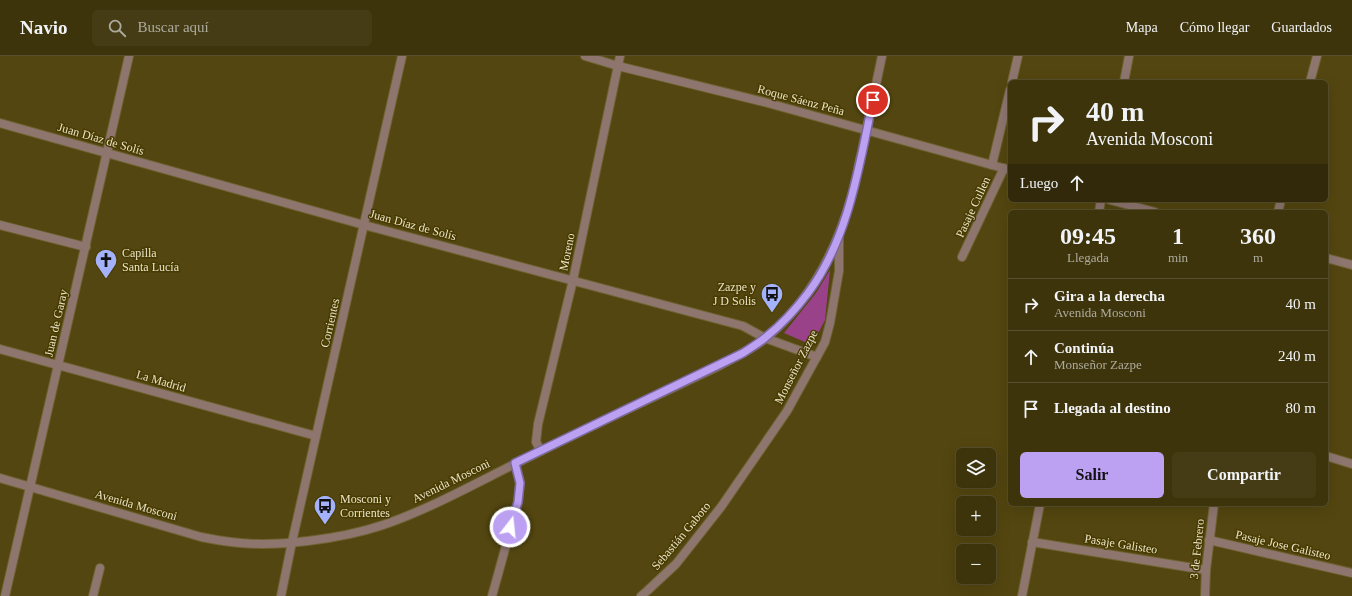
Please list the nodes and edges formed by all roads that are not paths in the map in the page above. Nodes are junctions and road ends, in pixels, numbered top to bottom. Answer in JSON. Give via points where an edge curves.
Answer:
{"nodes":[{"id":1,"x":402,"y":56,"type":"edge"},
{"id":2,"x":585,"y":56,"type":"edge"},
{"id":3,"x":620,"y":56,"type":"edge"},
{"id":4,"x":882,"y":56,"type":"edge"},
{"id":5,"x":1018,"y":56,"type":"edge"},
{"id":6,"x":1129,"y":56,"type":"edge"},
{"id":7,"x":1317,"y":56,"type":"edge"},
{"id":8,"x":126,"y":57,"type":"edge"},
{"id":9,"x":618,"y":66,"type":"junction"},
{"id":10,"x":1012,"y":80,"type":"edge"},
{"id":11,"x":1124,"y":80,"type":"edge"},
{"id":12,"x":1311,"y":80,"type":"edge"},
{"id":13,"x":1008,"y":98,"type":"edge"},
{"id":14,"x":0,"y":123,"type":"edge"},
{"id":15,"x":866,"y":130,"type":"junction"},
{"id":16,"x":106,"y":153,"type":"junction"},
{"id":17,"x":992,"y":164,"type":"junction"},
{"id":18,"x":1007,"y":169,"type":"edge"},
{"id":19,"x":1118,"y":202,"type":"edge"},
{"id":20,"x":1148,"y":210,"type":"edge"},
{"id":21,"x":0,"y":225,"type":"edge"},
{"id":22,"x":364,"y":225,"type":"junction"},
{"id":23,"x":839,"y":235,"type":"junction"},
{"id":24,"x":86,"y":247,"type":"junction"},
{"id":25,"x":962,"y":257,"type":"dead end"},
{"id":26,"x":1328,"y":259,"type":"edge"},
{"id":27,"x":1352,"y":266,"type":"edge"},
{"id":28,"x":573,"y":280,"type":"junction"},
{"id":29,"x":766,"y":338,"type":"junction"},
{"id":30,"x":0,"y":348,"type":"edge"},
{"id":31,"x":817,"y":357,"type":"junction"},
{"id":32,"x":59,"y":364,"type":"junction"},
{"id":33,"x":316,"y":436,"type":"junction"},
{"id":34,"x":541,"y":451,"type":"junction"},
{"id":35,"x":1328,"y":457,"type":"edge"},
{"id":36,"x":515,"y":463,"type":"junction"},
{"id":37,"x":1352,"y":464,"type":"edge"},
{"id":38,"x":0,"y":478,"type":"edge"},
{"id":39,"x":30,"y":487,"type":"junction"},
{"id":40,"x":1040,"y":506,"type":"edge"},
{"id":41,"x":1214,"y":506,"type":"edge"},
{"id":42,"x":721,"y":507,"type":"joint"},
{"id":43,"x":1209,"y":540,"type":"junction"},
{"id":44,"x":292,"y":542,"type":"junction"},
{"id":45,"x":1032,"y":542,"type":"junction"},
{"id":46,"x":100,"y":568,"type":"dead end"},
{"id":47,"x":1206,"y":570,"type":"junction"},
{"id":48,"x":1352,"y":573,"type":"edge"},
{"id":49,"x":6,"y":596,"type":"edge"},
{"id":50,"x":93,"y":596,"type":"edge"},
{"id":51,"x":281,"y":596,"type":"edge"},
{"id":52,"x":492,"y":596,"type":"edge"},
{"id":53,"x":641,"y":596,"type":"edge"},
{"id":54,"x":1024,"y":596,"type":"edge"},
{"id":55,"x":1205,"y":596,"type":"edge"}],
"edges":[{"from":1,"to":22,"type":"street","name":"Corrientes"},
{"from":2,"to":9,"type":"street","name":"Roque Sáenz Peña"},
{"from":3,"to":9,"type":"street","name":"Moreno"},
{"from":4,"to":15,"type":"street","name":"Monseñor Zazpe"},
{"from":5,"to":10,"type":"street"},
{"from":6,"to":11,"type":"street"},
{"from":7,"to":12,"type":"street"},
{"from":8,"to":16,"type":"street","name":"Juan de Garay"},
{"from":9,"to":15,"type":"street","name":"Roque Sáenz Peña"},
{"from":9,"to":28,"type":"street","name":"Moreno"},
{"from":13,"to":17,"type":"street","name":"Pasaje Cullen"},
{"from":14,"to":16,"type":"street","name":"Juan Díaz de Solís"},
{"from":15,"to":17,"type":"street","name":"Roque Sáenz Peña"},
{"from":15,"to":23,"type":"street","name":"Monseñor Zazpe","via":[[851,198]]},
{"from":16,"to":22,"type":"street","name":"Juan Díaz de Solís"},
{"from":16,"to":24,"type":"street","name":"Juan de Garay"},
{"from":17,"to":18,"type":"street","name":"Roque Sáenz Peña"},
{"from":18,"to":25,"type":"street","name":"Pasaje Cullen"},
{"from":19,"to":20,"type":"street"},
{"from":21,"to":24,"type":"street"},
{"from":22,"to":28,"type":"street","name":"Juan Díaz de Solís"},
{"from":22,"to":33,"type":"street","name":"Corrientes"},
{"from":23,"to":29,"type":"street","name":"Avenida Mosconi","via":[[808,293]]},
{"from":23,"to":31,"type":"street","name":"Monseñor Zazpe","via":[[839,271],[830,323],[825,342]]},
{"from":24,"to":32,"type":"street","name":"Juan de Garay"},
{"from":26,"to":27,"type":"street"},
{"from":28,"to":29,"type":"street","name":"Juan Díaz de Solís","via":[[743,326]]},
{"from":28,"to":34,"type":"street","name":"Moreno","via":[[538,424],[536,442]]},
{"from":29,"to":31,"type":"street","name":"Juan Díaz de Solís"},
{"from":29,"to":34,"type":"street","name":"Avenida Mosconi","via":[[719,366]]},
{"from":30,"to":32,"type":"street","name":"La Madrid"},
{"from":31,"to":42,"type":"street","name":"Monseñor Zazpe","via":[[787,411]]},
{"from":32,"to":33,"type":"street","name":"La Madrid"},
{"from":32,"to":39,"type":"street","name":"Juan de Garay"},
{"from":33,"to":44,"type":"street","name":"Corrientes"},
{"from":34,"to":36,"type":"street","name":"Avenida Mosconi"},
{"from":35,"to":37,"type":"street"},
{"from":36,"to":44,"type":"street","name":"Avenida Mosconi","via":[[419,511],[383,525],[351,534]]},
{"from":36,"to":52,"type":"street","via":[[520,483],[518,502]]},
{"from":38,"to":39,"type":"street","name":"Avenida Mosconi"},
{"from":39,"to":44,"type":"street","name":"Avenida Mosconi","via":[[201,537],[232,542]]},
{"from":39,"to":49,"type":"street","name":"Juan de Garay"},
{"from":40,"to":45,"type":"street"},
{"from":41,"to":43,"type":"street","name":"3 de Febrero"},
{"from":42,"to":53,"type":"street","name":"Sebastián Gaboto","via":[[676,564]]},
{"from":43,"to":47,"type":"street","name":"3 de Febrero"},
{"from":43,"to":48,"type":"street","name":"Pasaje Jose Galisteo"},
{"from":44,"to":51,"type":"street","name":"Corrientes"},
{"from":45,"to":47,"type":"street","name":"Pasaje Galisteo"},
{"from":45,"to":54,"type":"street"},
{"from":46,"to":50,"type":"street"},
{"from":47,"to":55,"type":"street","name":"3 de Febrero"}]}
